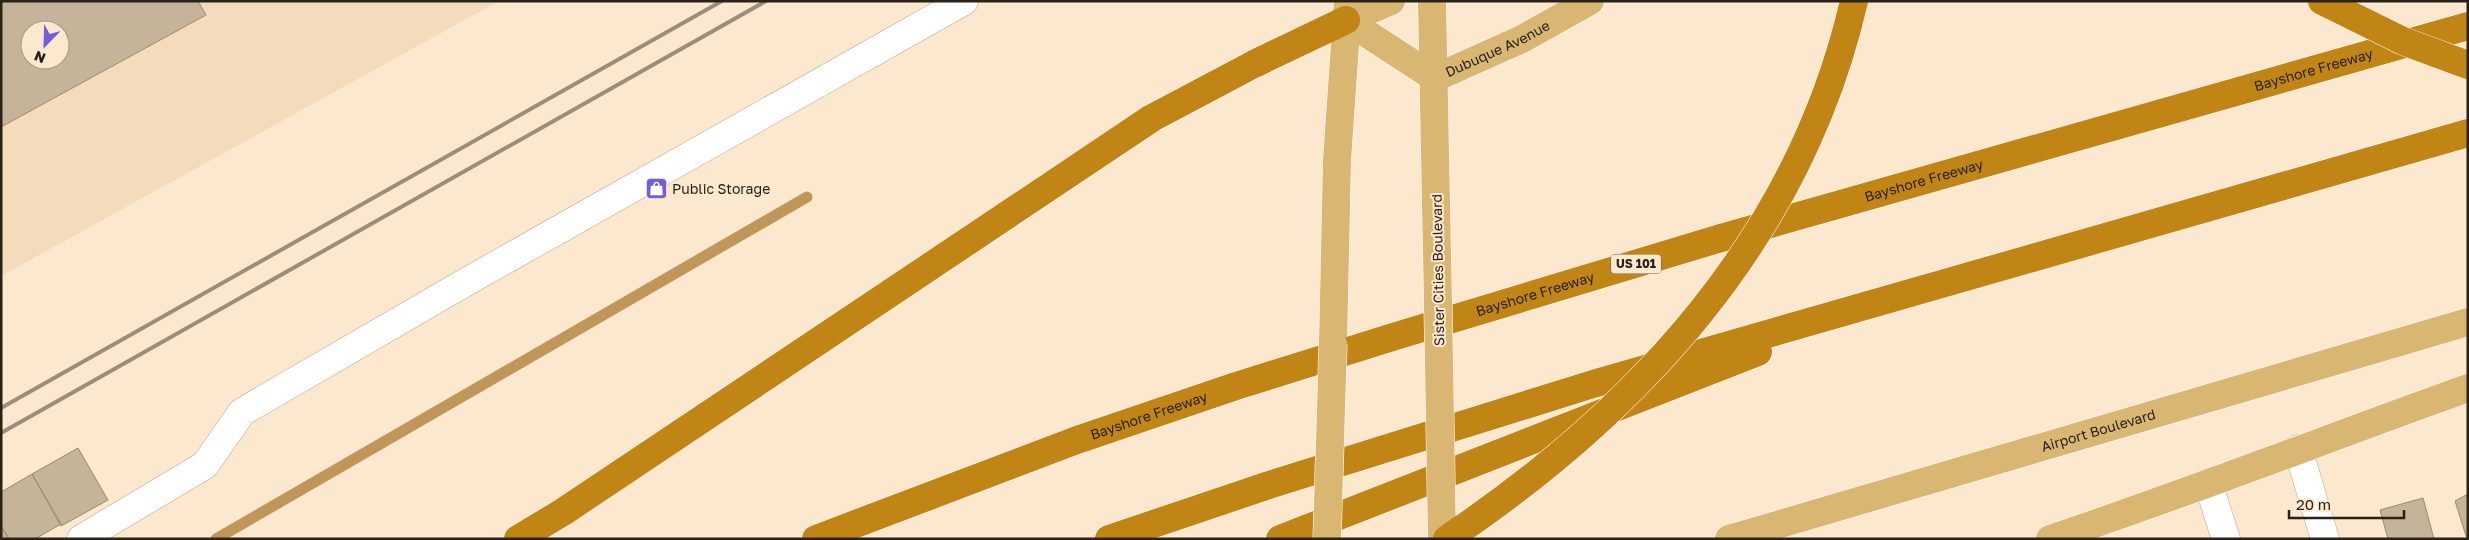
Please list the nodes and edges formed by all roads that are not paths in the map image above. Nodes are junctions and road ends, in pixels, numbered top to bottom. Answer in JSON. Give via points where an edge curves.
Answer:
{"nodes":[{"id":1,"x":964,"y":1,"type":"edge"},
{"id":2,"x":1391,"y":1,"type":"edge"},
{"id":3,"x":1432,"y":1,"type":"edge"},
{"id":4,"x":1590,"y":1,"type":"edge"},
{"id":5,"x":1854,"y":1,"type":"edge"},
{"id":6,"x":2322,"y":1,"type":"edge"},
{"id":7,"x":1347,"y":11,"type":"edge"},
{"id":8,"x":2468,"y":26,"type":"edge"},
{"id":9,"x":2468,"y":65,"type":"edge"},
{"id":10,"x":1435,"y":78,"type":"junction"},
{"id":11,"x":2468,"y":133,"type":"edge"},
{"id":12,"x":1917,"y":290,"type":"junction"},
{"id":13,"x":2468,"y":322,"type":"edge"},
{"id":14,"x":2468,"y":388,"type":"edge"},
{"id":15,"x":2298,"y":449,"type":"junction"},
{"id":16,"x":2208,"y":483,"type":"junction"},
{"id":17,"x":82,"y":539,"type":"edge"},
{"id":18,"x":518,"y":539,"type":"edge"},
{"id":19,"x":816,"y":539,"type":"edge"},
{"id":20,"x":1109,"y":539,"type":"edge"},
{"id":21,"x":1280,"y":539,"type":"edge"},
{"id":22,"x":1327,"y":539,"type":"edge"},
{"id":23,"x":1442,"y":539,"type":"edge"},
{"id":24,"x":1447,"y":539,"type":"edge"},
{"id":25,"x":1729,"y":539,"type":"edge"},
{"id":26,"x":2050,"y":539,"type":"edge"},
{"id":27,"x":2226,"y":539,"type":"edge"},
{"id":28,"x":2325,"y":539,"type":"edge"}],
"edges":[{"from":1,"to":17,"type":"lane","via":[[242,412],[205,465]]},
{"from":2,"to":7,"type":"main road"},
{"from":3,"to":10,"type":"main road","name":"Sister Cities Boulevard"},
{"from":4,"to":10,"type":"main road","name":"Dubuque Avenue","via":[[1522,39]]},
{"from":5,"to":24,"type":"highway","bridge":true,"via":[[1832,79],[1786,183],[1747,250],[1707,306],[1618,403],[1558,458]]},
{"from":6,"to":9,"type":"highway","bridge":true,"via":[[2403,41]]},
{"from":7,"to":10,"type":"main road","name":"Dubuque Avenue"},
{"from":7,"to":18,"type":"highway","via":[[1152,118],[564,512]]},
{"from":7,"to":22,"type":"main road","bridge":true,"via":[[1336,207]]},
{"from":8,"to":19,"type":"highway","name":"Bayshore Freeway","number":"US 101","via":[[1740,233],[1368,345],[1077,440]]},
{"from":10,"to":23,"type":"main road","name":"Sister Cities Boulevard","bridge":true},
{"from":11,"to":12,"type":"highway"},
{"from":12,"to":20,"type":"highway","via":[[1583,387],[1269,485]]},
{"from":12,"to":21,"type":"highway"},
{"from":13,"to":25,"type":"main road","name":"Airport Boulevard"},
{"from":14,"to":15,"type":"main road"},
{"from":15,"to":16,"type":"main road"},
{"from":15,"to":28,"type":"lane"},
{"from":16,"to":26,"type":"main road"},
{"from":16,"to":27,"type":"lane"}]}
